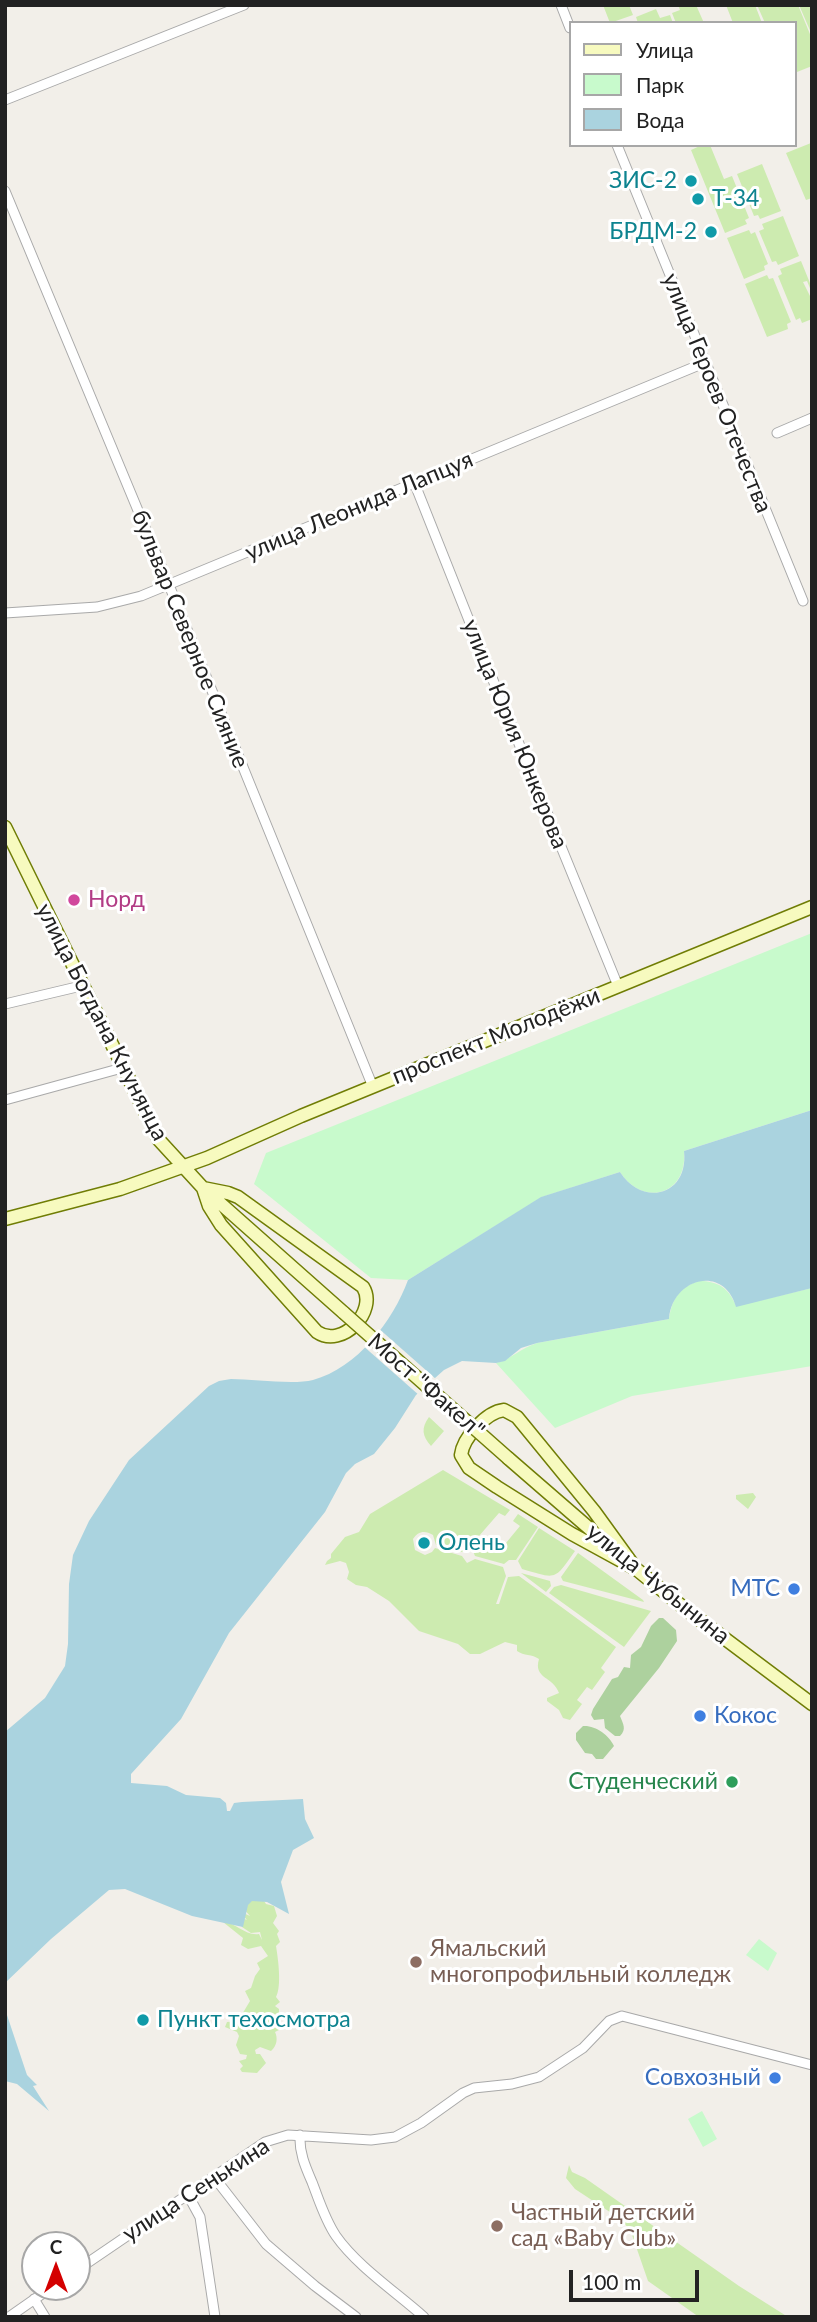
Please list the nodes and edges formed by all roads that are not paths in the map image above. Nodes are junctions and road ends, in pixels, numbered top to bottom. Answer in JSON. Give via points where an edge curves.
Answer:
{"nodes":[{"id":1,"x":244,"y":5,"type":"edge"},
{"id":2,"x":561,"y":5,"type":"edge"},
{"id":3,"x":568,"y":23,"type":"edge"},
{"id":4,"x":5,"y":100,"type":"edge"},
{"id":5,"x":618,"y":147,"type":"edge"},
{"id":6,"x":5,"y":191,"type":"edge"},
{"id":7,"x":704,"y":363,"type":"junction"},
{"id":8,"x":812,"y":418,"type":"edge"},
{"id":9,"x":777,"y":433,"type":"dead end"},
{"id":10,"x":414,"y":482,"type":"junction"},
{"id":11,"x":169,"y":585,"type":"junction"},
{"id":12,"x":803,"y":601,"type":"dead end"},
{"id":13,"x":5,"y":612,"type":"edge"},
{"id":14,"x":5,"y":827,"type":"edge"},
{"id":15,"x":812,"y":907,"type":"edge"},
{"id":16,"x":81,"y":986,"type":"junction"},
{"id":17,"x":618,"y":986,"type":"junction"},
{"id":18,"x":5,"y":1004,"type":"edge"},
{"id":19,"x":122,"y":1068,"type":"junction"},
{"id":20,"x":373,"y":1087,"type":"junction"},
{"id":21,"x":5,"y":1100,"type":"edge"},
{"id":22,"x":182,"y":1168,"type":"junction"},
{"id":23,"x":203,"y":1188,"type":"junction"},
{"id":24,"x":5,"y":1219,"type":"edge"},
{"id":25,"x":344,"y":1314,"type":"joint"},
{"id":26,"x":508,"y":1458,"type":"joint"},
{"id":27,"x":636,"y":1569,"type":"junction"},
{"id":28,"x":812,"y":1704,"type":"edge"},
{"id":29,"x":812,"y":2065,"type":"edge"},
{"id":30,"x":300,"y":2135,"type":"junction"},
{"id":31,"x":214,"y":2177,"type":"junction"},
{"id":32,"x":188,"y":2195,"type":"junction"},
{"id":33,"x":91,"y":2261,"type":"edge"},
{"id":34,"x":31,"y":2301,"type":"edge"},
{"id":35,"x":35,"y":2301,"type":"edge"},
{"id":36,"x":9,"y":2317,"type":"edge"},
{"id":37,"x":45,"y":2317,"type":"edge"},
{"id":38,"x":215,"y":2317,"type":"edge"},
{"id":39,"x":356,"y":2317,"type":"edge"},
{"id":40,"x":424,"y":2317,"type":"edge"}],
"edges":[{"from":1,"to":4,"type":"street"},
{"from":2,"to":3,"type":"street"},
{"from":5,"to":7,"type":"street","name":"улица Героев Отечества"},
{"from":6,"to":11,"type":"street","name":"бульвар Северное Сияние"},
{"from":7,"to":10,"type":"street","name":"улица Леонида Лапцуя"},
{"from":7,"to":12,"type":"street","name":"улица Героев Отечества"},
{"from":8,"to":9,"type":"street"},
{"from":10,"to":11,"type":"street","name":"улица Леонида Лапцуя"},
{"from":10,"to":17,"type":"street","name":"улица Юрия Юнкерова"},
{"from":11,"to":13,"type":"street","name":"улица Леонида Лапцуя","via":[[97,607]]},
{"from":11,"to":20,"type":"street","name":"бульвар Северное Сияние"},
{"from":14,"to":16,"type":"street","name":"улица Богдана Кнунянца"},
{"from":15,"to":17,"type":"street","name":"проспект Молодёжи"},
{"from":16,"to":18,"type":"street"},
{"from":16,"to":19,"type":"street","name":"улица Богдана Кнунянца"},
{"from":17,"to":20,"type":"street","name":"проспект Молодёжи"},
{"from":19,"to":21,"type":"street"},
{"from":19,"to":22,"type":"street","name":"улица Богдана Кнунянца","via":[[152,1129]]},
{"from":20,"to":22,"type":"street","name":"проспект Молодёжи"},
{"from":22,"to":23,"type":"street","name":"улица Богдана Кнунянца"},
{"from":22,"to":24,"type":"street","name":"проспект Молодёжи","via":[[95,1197]]},
{"from":23,"to":23,"type":"street","via":[[221,1225],[317,1332],[330,1337],[343,1334],[363,1315],[368,1298],[356,1281],[239,1197]]},
{"from":23,"to":25,"type":"street","name":"улица Богдана Кнунянца"},
{"from":25,"to":26,"type":"street","name":"Мост \"Факел\"","bridge":true},
{"from":26,"to":27,"type":"street","name":"улица Чубынина"},
{"from":27,"to":27,"type":"street","via":[[517,1417],[504,1410],[491,1413],[464,1444],[461,1455],[469,1468]]},
{"from":27,"to":28,"type":"street","name":"улица Чубынина"},
{"from":29,"to":30,"type":"street","name":"улица Сенькина","via":[[622,2016],[609,2021],[583,2048],[539,2077],[474,2088],[395,2137],[371,2140]]},
{"from":30,"to":31,"type":"street","name":"улица Сенькина","via":[[265,2142]]},
{"from":30,"to":40,"type":"street","via":[[303,2161],[338,2238]]},
{"from":31,"to":32,"type":"street","name":"улица Сенькина"},
{"from":31,"to":39,"type":"street","via":[[266,2244]]},
{"from":32,"to":33,"type":"street","name":"улица Сенькина"},
{"from":32,"to":38,"type":"street","via":[[200,2217]]},
{"from":34,"to":36,"type":"street"},
{"from":35,"to":37,"type":"street"}]}
